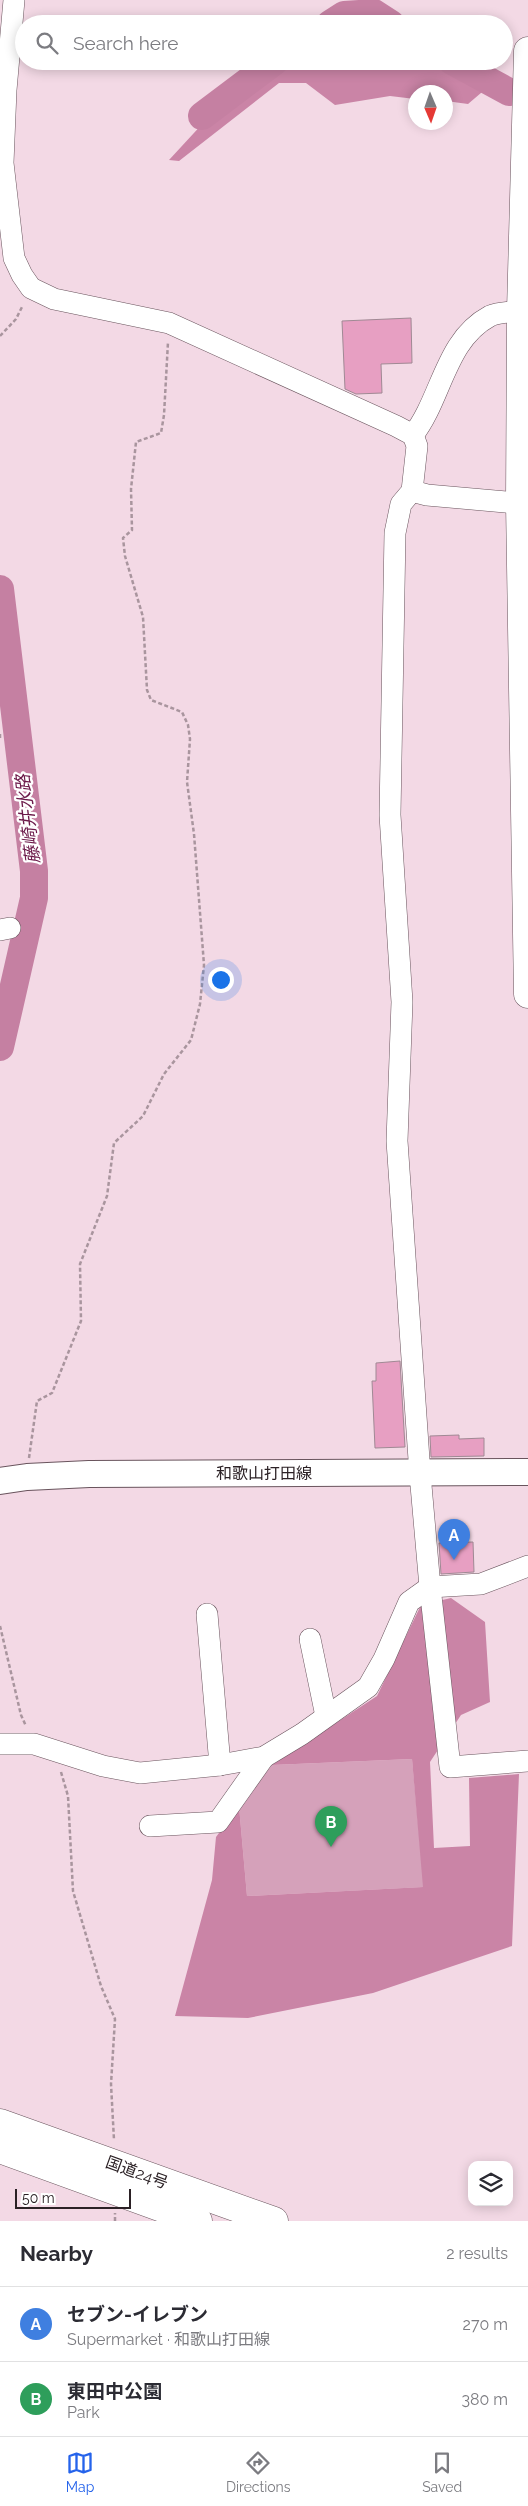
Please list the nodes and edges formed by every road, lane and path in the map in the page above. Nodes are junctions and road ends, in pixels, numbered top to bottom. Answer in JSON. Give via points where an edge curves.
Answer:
{"nodes":[{"id":1,"x":14,"y":0,"type":"edge"},
{"id":2,"x":528,"y":51,"type":"edge"},
{"id":3,"x":2,"y":163,"type":"edge"},
{"id":4,"x":526,"y":180,"type":"edge"},
{"id":5,"x":31,"y":288,"type":"junction"},
{"id":6,"x":521,"y":311,"type":"junction"},
{"id":7,"x":169,"y":323,"type":"junction"},
{"id":8,"x":0,"y":336,"type":"edge"},
{"id":9,"x":413,"y":435,"type":"junction"},
{"id":10,"x":412,"y":491,"type":"junction"},
{"id":11,"x":524,"y":504,"type":"edge"},
{"id":12,"x":0,"y":734,"type":"edge"},
{"id":13,"x":0,"y":739,"type":"edge"},
{"id":14,"x":528,"y":994,"type":"edge"},
{"id":15,"x":528,"y":1472,"type":"edge"},
{"id":16,"x":420,"y":1474,"type":"junction"},
{"id":17,"x":27,"y":1477,"type":"junction"},
{"id":18,"x":0,"y":1481,"type":"edge"},
{"id":19,"x":528,"y":1566,"type":"edge"},
{"id":20,"x":430,"y":1587,"type":"junction"},
{"id":21,"x":207,"y":1614,"type":"dead end"},
{"id":22,"x":0,"y":1626,"type":"edge"},
{"id":23,"x":310,"y":1639,"type":"dead end"},
{"id":24,"x":326,"y":1716,"type":"junction"},
{"id":25,"x":0,"y":1744,"type":"edge"},
{"id":26,"x":34,"y":1744,"type":"junction"},
{"id":27,"x":264,"y":1758,"type":"junction"},
{"id":28,"x":528,"y":1761,"type":"edge"},
{"id":29,"x":220,"y":1765,"type":"junction"},
{"id":30,"x":60,"y":1770,"type":"dead end"},
{"id":31,"x":150,"y":1826,"type":"dead end"},
{"id":32,"x":0,"y":2123,"type":"edge"},
{"id":33,"x":0,"y":2149,"type":"edge"},
{"id":34,"x":115,"y":2164,"type":"junction"},
{"id":35,"x":198,"y":2221,"type":"edge"},
{"id":36,"x":274,"y":2221,"type":"edge"}],
"edges":[{"from":1,"to":3,"type":"street"},
{"from":2,"to":4,"type":"highway"},
{"from":3,"to":5,"type":"street","via":[[14,258]]},
{"from":4,"to":6,"type":"highway"},
{"from":5,"to":7,"type":"street","via":[[54,298]]},
{"from":5,"to":8,"type":"path","via":[[16,319]]},
{"from":6,"to":9,"type":"street","via":[[492,315],[459,344],[422,423]]},
{"from":6,"to":11,"type":"highway"},
{"from":7,"to":9,"type":"street"},
{"from":7,"to":17,"type":"path","via":[[161,433],[136,442],[131,489],[132,530],[123,538],[143,617],[147,690],[151,700],[182,712],[188,725],[188,782],[204,965],[200,1004],[191,1040],[164,1074],[143,1116],[114,1144],[107,1196],[80,1264],[81,1322],[52,1393],[37,1401]]},
{"from":9,"to":10,"type":"street","via":[[417,446]]},
{"from":10,"to":11,"type":"street"},
{"from":10,"to":16,"type":"street","via":[[401,504],[395,533],[390,815],[402,1002],[397,1141]]},
{"from":11,"to":14,"type":"highway"},
{"from":12,"to":13,"type":"path"},
{"from":15,"to":16,"type":"main road","name":"和歌山打田線"},
{"from":16,"to":17,"type":"main road","name":"和歌山打田線","via":[[211,1472]]},
{"from":16,"to":20,"type":"street"},
{"from":17,"to":18,"type":"main road","name":"和歌山打田線"},
{"from":19,"to":20,"type":"street","via":[[481,1584]]},
{"from":20,"to":24,"type":"street","via":[[409,1602],[368,1688]]},
{"from":20,"to":28,"type":"street","via":[[450,1767]]},
{"from":21,"to":29,"type":"street"},
{"from":22,"to":26,"type":"path","via":[[21,1714]]},
{"from":23,"to":24,"type":"street"},
{"from":24,"to":27,"type":"street"},
{"from":25,"to":26,"type":"street"},
{"from":26,"to":29,"type":"street","via":[[103,1766],[140,1773]]},
{"from":27,"to":29,"type":"street"},
{"from":27,"to":31,"type":"street","via":[[218,1822]]},
{"from":30,"to":34,"type":"path","via":[[68,1796],[73,1891],[101,1986],[115,2019],[111,2084]]},
{"from":32,"to":34,"type":"highway","name":"国道24号"},
{"from":33,"to":35,"type":"highway","name":"国道24号"},
{"from":34,"to":36,"type":"highway","name":"国道24号"}]}
